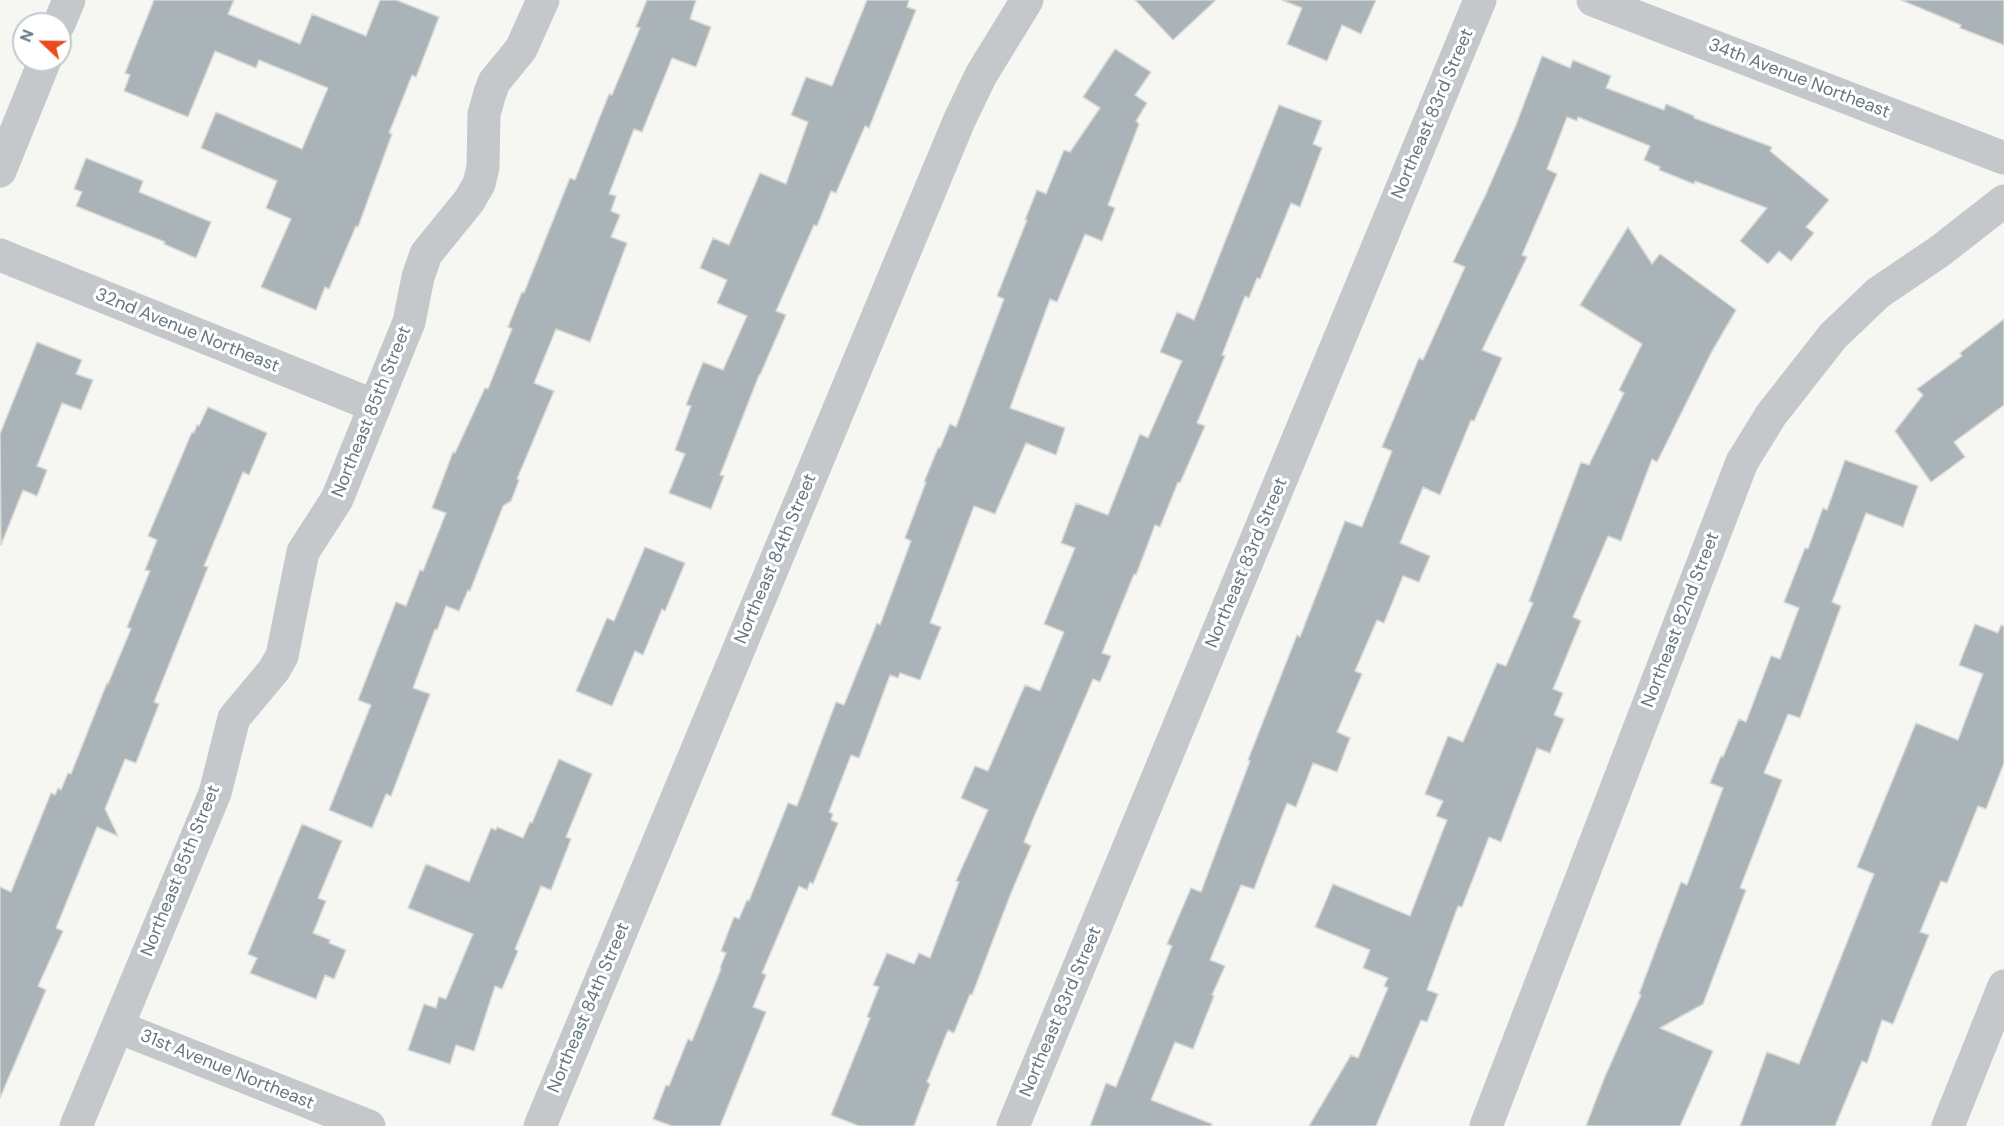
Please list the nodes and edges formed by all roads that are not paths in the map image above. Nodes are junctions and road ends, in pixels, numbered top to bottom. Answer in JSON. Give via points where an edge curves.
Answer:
{"nodes":[{"id":1,"x":543,"y":0,"type":"edge"},
{"id":2,"x":1027,"y":0,"type":"edge"},
{"id":3,"x":1480,"y":0,"type":"edge"},
{"id":4,"x":1593,"y":0,"type":"edge"},
{"id":5,"x":40,"y":72,"type":"edge"},
{"id":6,"x":2004,"y":158,"type":"edge"},
{"id":7,"x":0,"y":171,"type":"edge"},
{"id":8,"x":2004,"y":201,"type":"edge"},
{"id":9,"x":0,"y":255,"type":"edge"},
{"id":10,"x":375,"y":406,"type":"junction"},
{"id":11,"x":2004,"y":986,"type":"edge"},
{"id":12,"x":118,"y":1027,"type":"junction"},
{"id":13,"x":76,"y":1126,"type":"edge"},
{"id":14,"x":369,"y":1126,"type":"edge"},
{"id":15,"x":540,"y":1126,"type":"edge"},
{"id":16,"x":1013,"y":1126,"type":"edge"},
{"id":17,"x":1486,"y":1126,"type":"edge"},
{"id":18,"x":1948,"y":1126,"type":"edge"}],
"edges":[{"from":1,"to":10,"type":"street","name":"Northeast 85th Street","via":[[521,49],[494,82],[484,114],[483,167],[478,184],[426,254],[409,322]]},
{"from":2,"to":15,"type":"street","name":"Northeast 84th Street","via":[[981,75],[959,121]]},
{"from":3,"to":16,"type":"street","name":"Northeast 83rd Street"},
{"from":4,"to":6,"type":"street","name":"34th Avenue Northeast"},
{"from":5,"to":7,"type":"street"},
{"from":8,"to":17,"type":"street","name":"Northeast 82nd Street","via":[[1878,293],[1833,336],[1771,415],[1742,462]]},
{"from":9,"to":10,"type":"street","name":"32nd Avenue Northeast"},
{"from":10,"to":12,"type":"street","name":"Northeast 85th Street","via":[[337,499],[303,552],[282,656],[231,725],[215,793]]},
{"from":11,"to":18,"type":"street"},
{"from":12,"to":13,"type":"street","name":"Northeast 85th Street"},
{"from":12,"to":14,"type":"street","name":"31st Avenue Northeast"}]}
